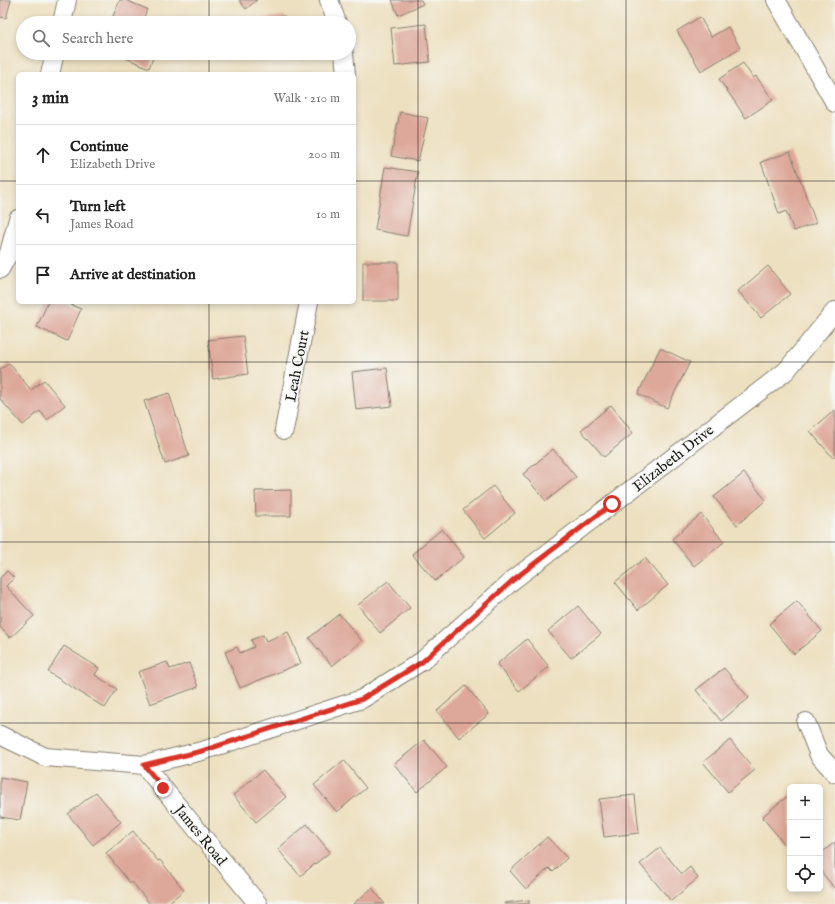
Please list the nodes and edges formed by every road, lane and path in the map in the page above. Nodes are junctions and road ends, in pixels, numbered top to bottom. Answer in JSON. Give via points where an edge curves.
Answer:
{"nodes":[{"id":1,"x":67,"y":0,"type":"edge"},
{"id":2,"x":329,"y":0,"type":"edge"},
{"id":3,"x":776,"y":0,"type":"edge"},
{"id":4,"x":64,"y":16,"type":"edge"},
{"id":5,"x":335,"y":16,"type":"edge"},
{"id":6,"x":53,"y":60,"type":"edge"},
{"id":7,"x":346,"y":60,"type":"edge"},
{"id":8,"x":50,"y":72,"type":"edge"},
{"id":9,"x":346,"y":72,"type":"edge"},
{"id":10,"x":835,"y":103,"type":"edge"},
{"id":11,"x":16,"y":227,"type":"edge"},
{"id":12,"x":0,"y":269,"type":"edge"},
{"id":13,"x":310,"y":304,"type":"edge"},
{"id":14,"x":835,"y":311,"type":"edge"},
{"id":15,"x":284,"y":430,"type":"dead end"},
{"id":16,"x":806,"y":722,"type":"dead end"},
{"id":17,"x":0,"y":735,"type":"edge"},
{"id":18,"x":144,"y":765,"type":"junction"},
{"id":19,"x":835,"y":773,"type":"edge"},
{"id":20,"x":258,"y":904,"type":"edge"}],
"edges":[{"from":1,"to":4,"type":"street"},
{"from":2,"to":5,"type":"street"},
{"from":3,"to":10,"type":"street"},
{"from":6,"to":8,"type":"street"},
{"from":7,"to":9,"type":"street"},
{"from":11,"to":12,"type":"street","via":[[9,253]]},
{"from":13,"to":15,"type":"street","name":"Leah Court"},
{"from":14,"to":18,"type":"street","name":"Elizabeth Drive","via":[[786,371],[513,580],[422,662],[362,699],[202,751]]},
{"from":16,"to":19,"type":"street","via":[[819,755]]},
{"from":17,"to":18,"type":"street","name":"Elizabeth Drive","via":[[45,757]]},
{"from":18,"to":20,"type":"street","name":"James Road"}]}
